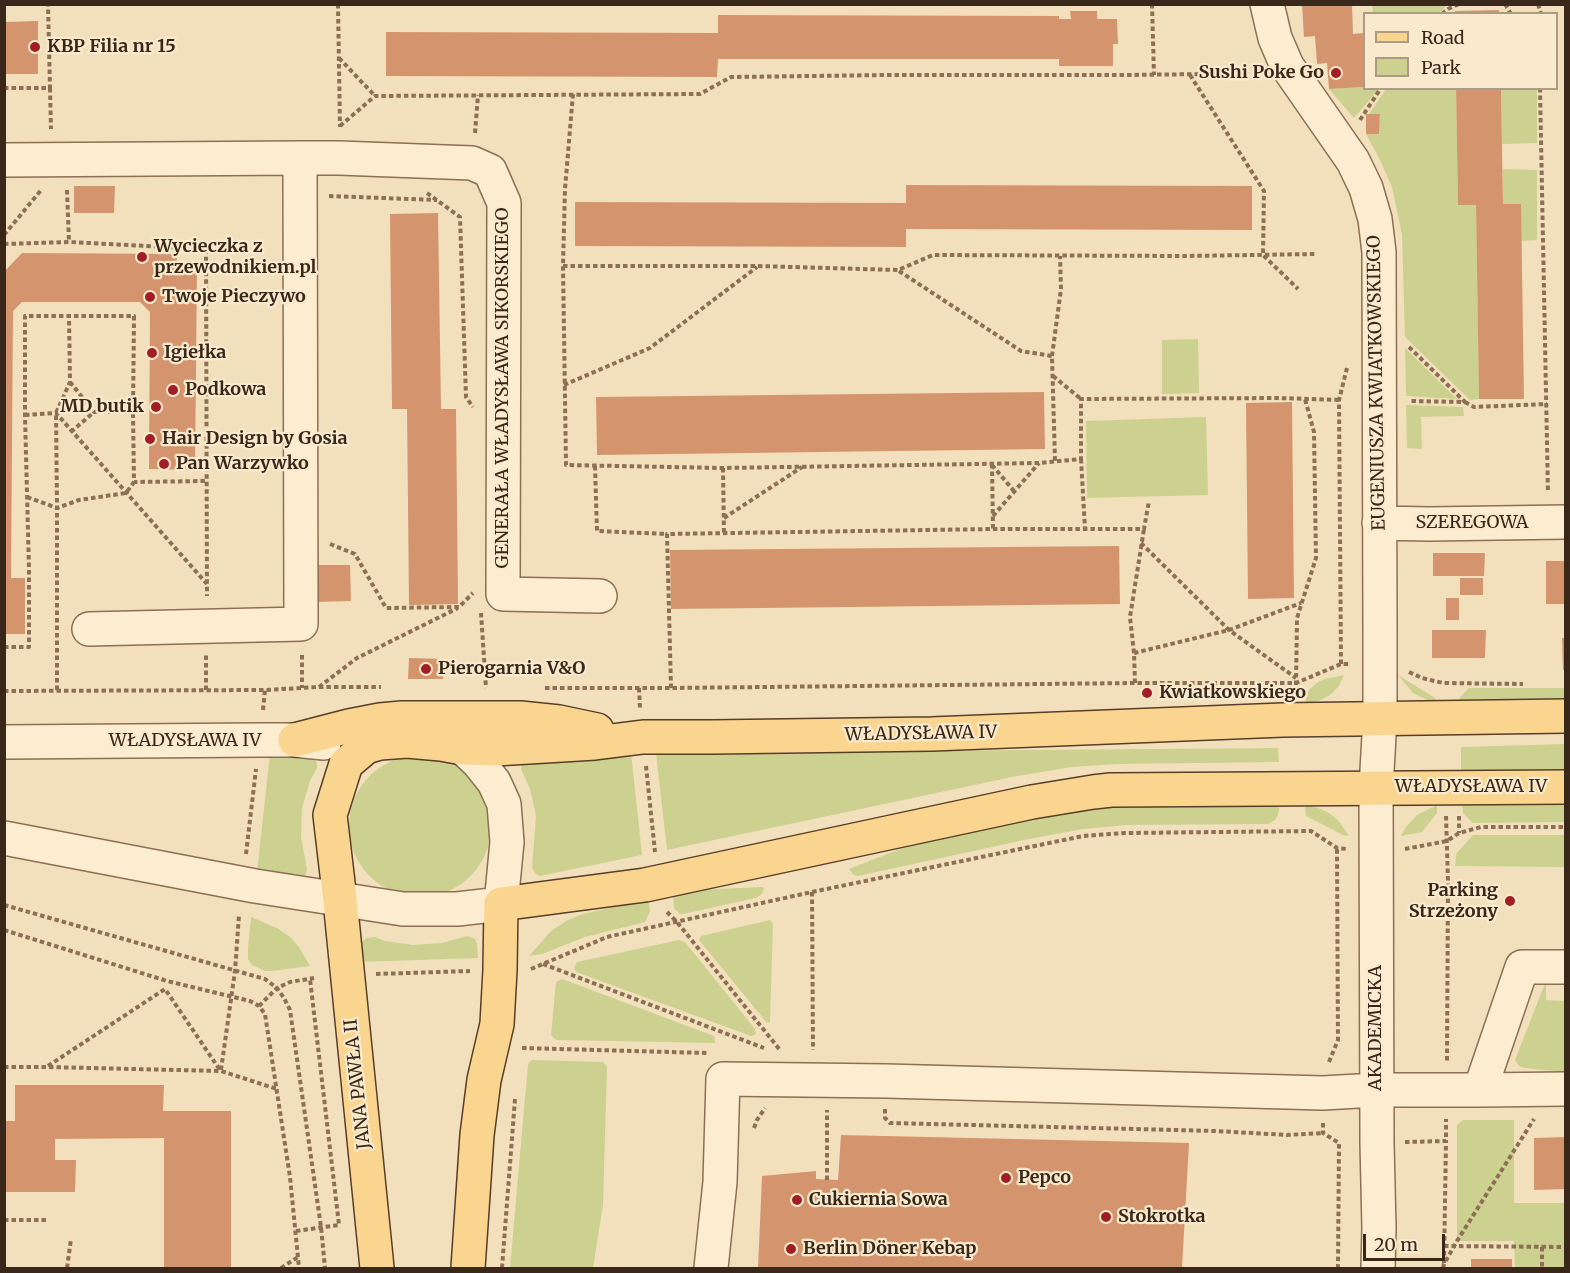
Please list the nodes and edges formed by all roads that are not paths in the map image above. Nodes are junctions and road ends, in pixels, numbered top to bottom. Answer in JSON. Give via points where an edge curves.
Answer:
{"nodes":[{"id":1,"x":1267,"y":4,"type":"edge"},
{"id":2,"x":300,"y":158,"type":"junction"},
{"id":3,"x":4,"y":160,"type":"edge"},
{"id":4,"x":1557,"y":509,"type":"edge"},
{"id":5,"x":1379,"y":523,"type":"junction"},
{"id":6,"x":600,"y":596,"type":"dead end"},
{"id":7,"x":89,"y":629,"type":"dead end"},
{"id":8,"x":1566,"y":716,"type":"edge"},
{"id":9,"x":1380,"y":718,"type":"junction"},
{"id":10,"x":643,"y":737,"type":"junction"},
{"id":11,"x":295,"y":740,"type":"junction"},
{"id":12,"x":4,"y":742,"type":"edge"},
{"id":13,"x":366,"y":747,"type":"junction"},
{"id":14,"x":463,"y":748,"type":"junction"},
{"id":15,"x":1566,"y":787,"type":"edge"},
{"id":16,"x":1376,"y":788,"type":"junction"},
{"id":17,"x":4,"y":838,"type":"edge"},
{"id":18,"x":340,"y":900,"type":"junction"},
{"id":19,"x":501,"y":904,"type":"junction"},
{"id":20,"x":1566,"y":967,"type":"edge"},
{"id":21,"x":1566,"y":1089,"type":"edge"},
{"id":22,"x":1376,"y":1090,"type":"junction"},
{"id":23,"x":1480,"y":1090,"type":"junction"},
{"id":24,"x":377,"y":1269,"type":"edge"},
{"id":25,"x":468,"y":1269,"type":"edge"},
{"id":26,"x":711,"y":1269,"type":"edge"},
{"id":27,"x":1378,"y":1269,"type":"edge"}],
"edges":[{"from":1,"to":5,"type":"street","name":"EUGENIUSZA KWIATKOWSKIEGO","via":[[1287,66],[1353,161],[1375,219],[1379,252]]},
{"from":2,"to":3,"type":"street","name":"GENERAŁA WŁADYSŁAWA SIKORSKIEGO","via":[[58,148]]},
{"from":2,"to":6,"type":"street","name":"GENERAŁA WŁADYSŁAWA SIKORSKIEGO","via":[[472,163],[490,171],[504,202],[503,594]]},
{"from":2,"to":7,"type":"street","via":[[301,624]]},
{"from":4,"to":5,"type":"street","name":"SZEREGOWA","via":[[1429,524]]},
{"from":5,"to":9,"type":"street","name":"EUGENIUSZA KWIATKOWSKIEGO"},
{"from":8,"to":9,"type":"main road","name":"WŁADYSŁAWA IV"},
{"from":9,"to":10,"type":"main road","name":"WŁADYSŁAWA IV","via":[[985,732]]},
{"from":9,"to":16,"type":"street","name":"WŁADYSŁAWA IV"},
{"from":10,"to":11,"type":"main road","via":[[520,718],[420,718],[380,720]]},
{"from":10,"to":14,"type":"main road","name":"WŁADYSŁAWA IV","via":[[595,743]]},
{"from":11,"to":12,"type":"street","name":"WŁADYSŁAWA IV"},
{"from":11,"to":13,"type":"street","name":"WŁADYSŁAWA IV"},
{"from":13,"to":14,"type":"main road","via":[[407,741]]},
{"from":13,"to":18,"type":"main road","via":[[346,764],[330,815]]},
{"from":14,"to":19,"type":"street","via":[[494,782],[504,804],[507,842]]},
{"from":15,"to":16,"type":"main road","name":"WŁADYSŁAWA IV"},
{"from":16,"to":19,"type":"main road","name":"WŁADYSŁAWA IV","via":[[1083,793],[645,885]]},
{"from":16,"to":22,"type":"street","name":"AKADEMICKA"},
{"from":17,"to":18,"type":"street"},
{"from":18,"to":19,"type":"street","via":[[403,909]]},
{"from":18,"to":24,"type":"main road","name":"JANA PAWŁA II"},
{"from":19,"to":25,"type":"main road","via":[[497,1024],[482,1091]]},
{"from":20,"to":23,"type":"street","via":[[1522,967]]},
{"from":21,"to":23,"type":"street"},
{"from":22,"to":23,"type":"street"},
{"from":22,"to":26,"type":"street","via":[[1323,1093],[812,1080],[719,1066],[720,1182]]},
{"from":22,"to":27,"type":"street","name":"AKADEMICKA"}]}
